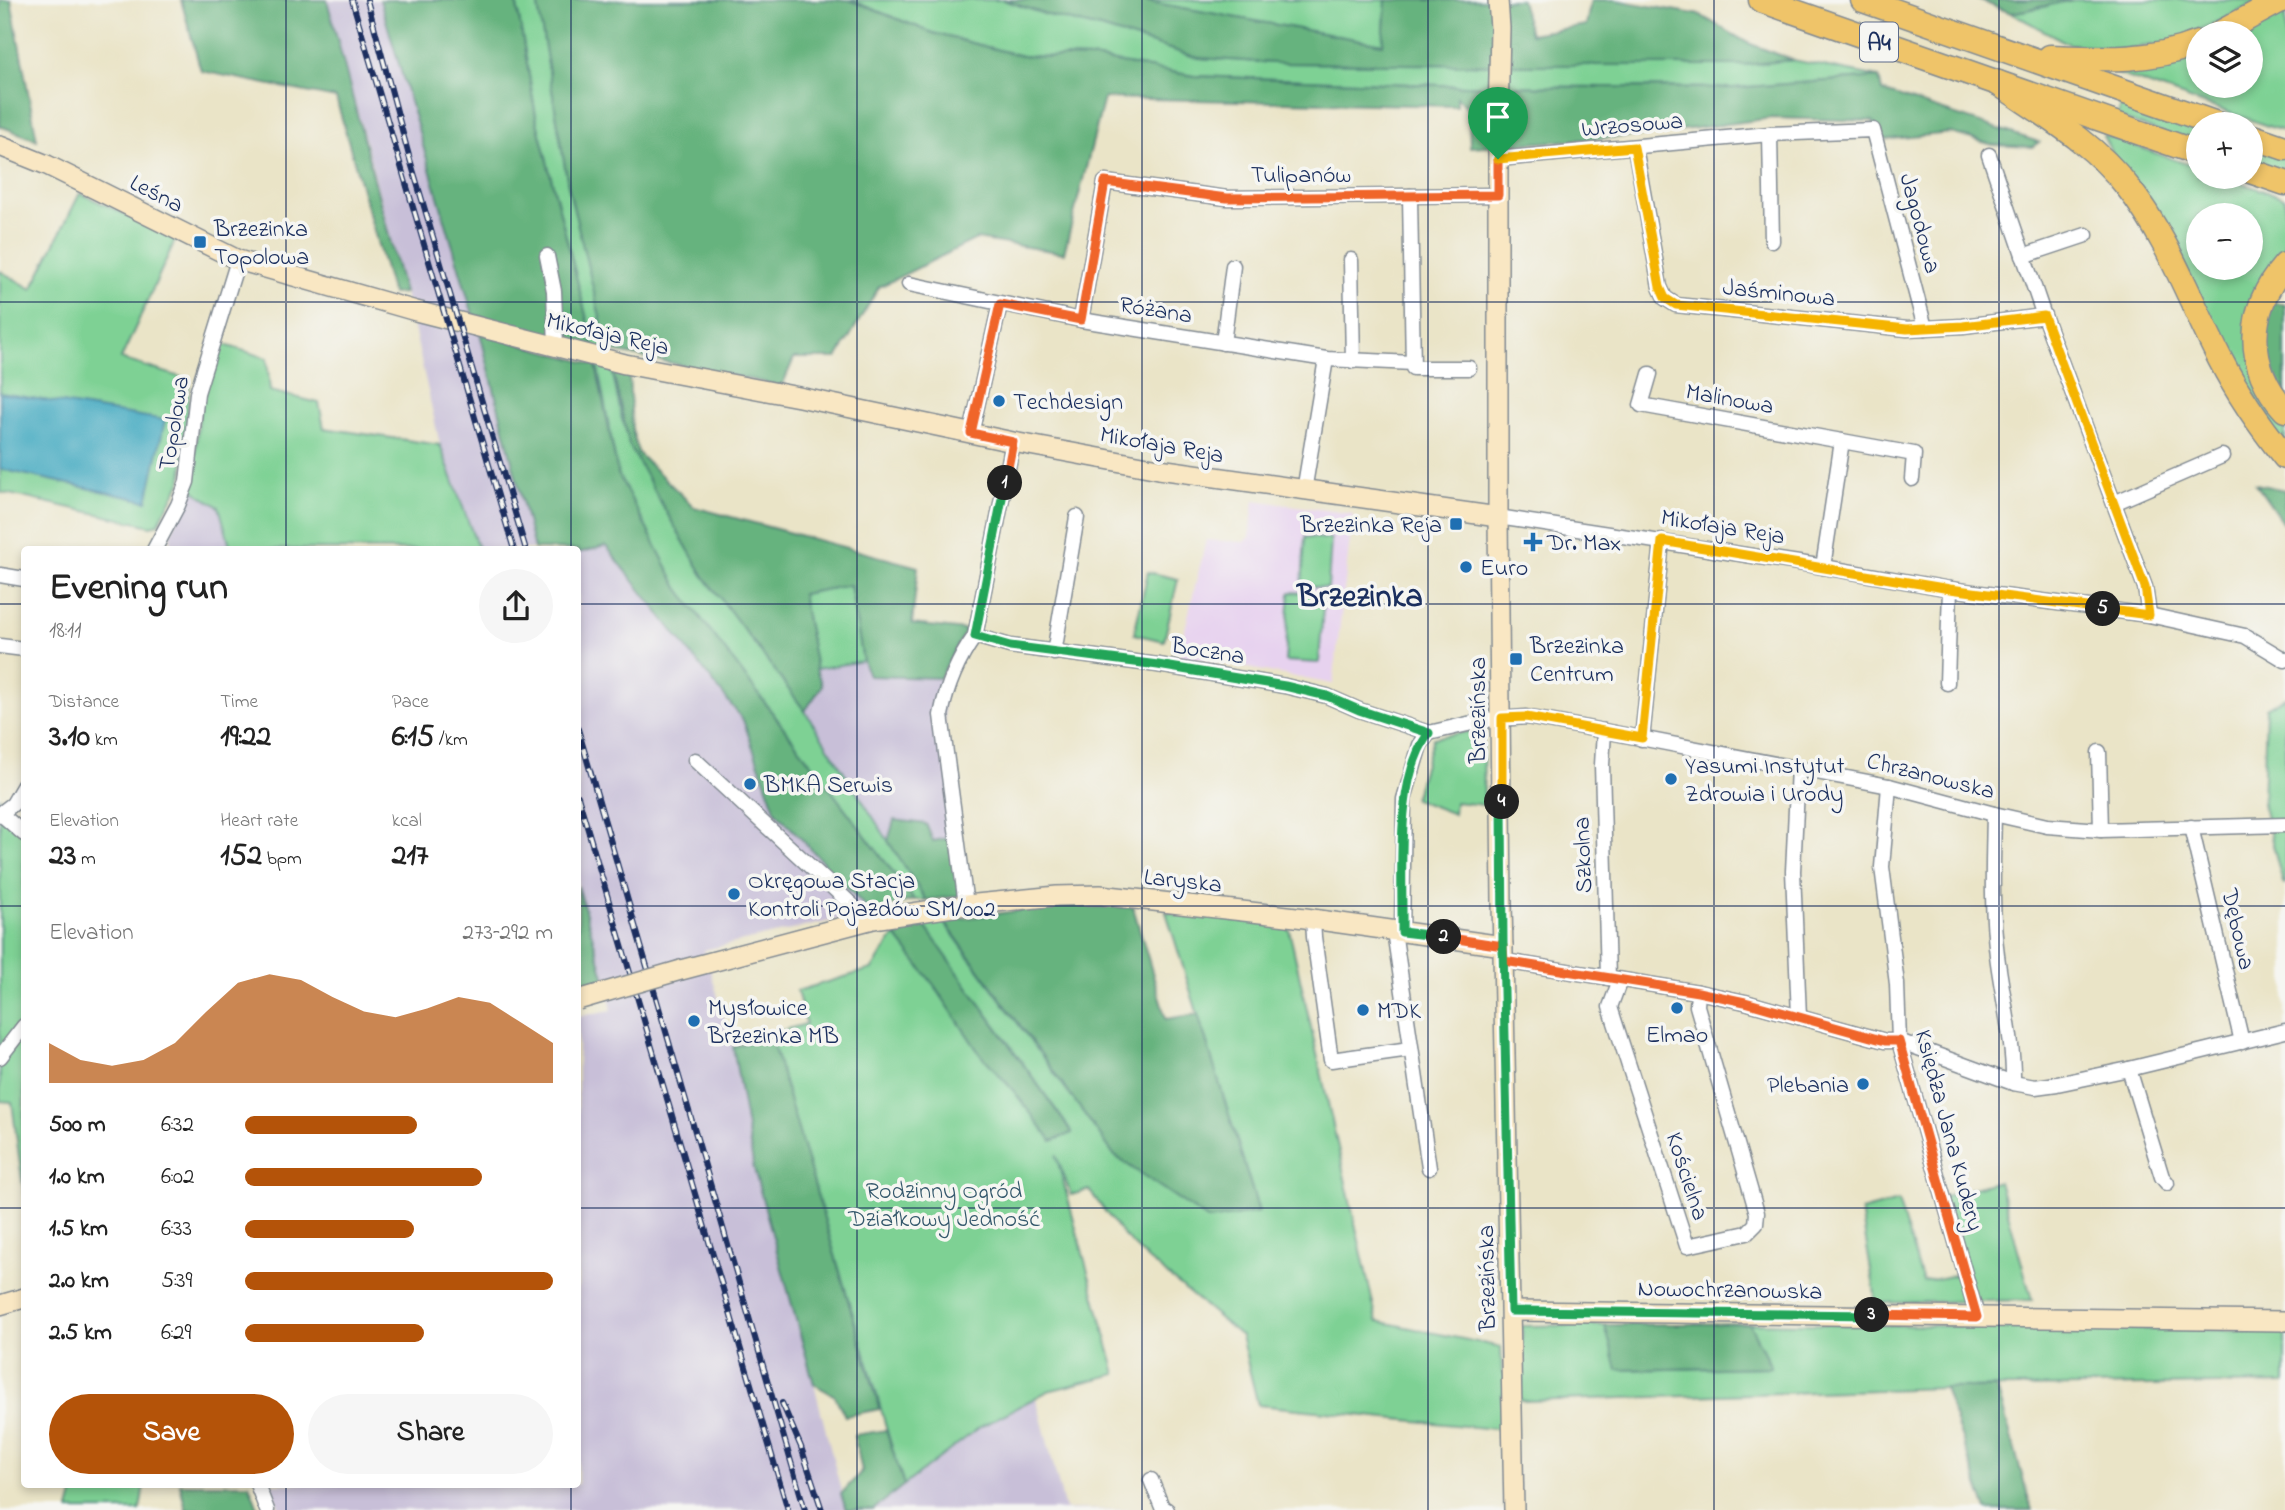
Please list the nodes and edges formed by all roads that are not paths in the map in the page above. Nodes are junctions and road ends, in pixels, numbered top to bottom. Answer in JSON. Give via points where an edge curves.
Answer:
{"nodes":[{"id":1,"x":1489,"y":0,"type":"edge"},
{"id":2,"x":1498,"y":0,"type":"edge"},
{"id":3,"x":1761,"y":0,"type":"edge"},
{"id":4,"x":1863,"y":0,"type":"edge"},
{"id":5,"x":2281,"y":0,"type":"edge"},
{"id":6,"x":2242,"y":21,"type":"edge"},
{"id":7,"x":2186,"y":46,"type":"edge"},
{"id":8,"x":1497,"y":47,"type":"junction"},
{"id":9,"x":2023,"y":56,"type":"junction"},
{"id":10,"x":1998,"y":83,"type":"junction"},
{"id":11,"x":2186,"y":113,"type":"edge"},
{"id":12,"x":1873,"y":130,"type":"joint"},
{"id":13,"x":1770,"y":134,"type":"junction"},
{"id":14,"x":2263,"y":140,"type":"edge"},
{"id":15,"x":0,"y":146,"type":"edge"},
{"id":16,"x":1634,"y":147,"type":"junction"},
{"id":17,"x":2285,"y":148,"type":"edge"},
{"id":18,"x":2186,"y":149,"type":"edge"},
{"id":19,"x":1989,"y":155,"type":"dead end"},
{"id":20,"x":1498,"y":159,"type":"junction"},
{"id":21,"x":2263,"y":175,"type":"edge"},
{"id":22,"x":2285,"y":183,"type":"edge"},
{"id":23,"x":1498,"y":195,"type":"junction"},
{"id":24,"x":1410,"y":196,"type":"junction"},
{"id":25,"x":2087,"y":235,"type":"dead end"},
{"id":26,"x":1772,"y":241,"type":"dead end"},
{"id":27,"x":547,"y":256,"type":"dead end"},
{"id":28,"x":2024,"y":256,"type":"junction"},
{"id":29,"x":238,"y":260,"type":"junction"},
{"id":30,"x":1351,"y":260,"type":"dead end"},
{"id":31,"x":2285,"y":265,"type":"edge"},
{"id":32,"x":1233,"y":266,"type":"dead end"},
{"id":33,"x":909,"y":284,"type":"dead end"},
{"id":34,"x":376,"y":300,"type":"joint"},
{"id":35,"x":1000,"y":304,"type":"junction"},
{"id":36,"x":2044,"y":316,"type":"junction"},
{"id":37,"x":1081,"y":320,"type":"junction"},
{"id":38,"x":1924,"y":328,"type":"junction"},
{"id":39,"x":1223,"y":342,"type":"junction"},
{"id":40,"x":562,"y":348,"type":"junction"},
{"id":41,"x":1326,"y":359,"type":"junction"},
{"id":42,"x":1353,"y":361,"type":"junction"},
{"id":43,"x":1413,"y":366,"type":"junction"},
{"id":44,"x":1469,"y":368,"type":"dead end"},
{"id":45,"x":1650,"y":374,"type":"dead end"},
{"id":46,"x":2285,"y":410,"type":"edge"},
{"id":47,"x":971,"y":433,"type":"junction"},
{"id":48,"x":1842,"y":441,"type":"junction"},
{"id":49,"x":1013,"y":442,"type":"junction"},
{"id":50,"x":2222,"y":456,"type":"dead end"},
{"id":51,"x":2285,"y":457,"type":"edge"},
{"id":52,"x":1912,"y":479,"type":"dead end"},
{"id":53,"x":1304,"y":491,"type":"junction"},
{"id":54,"x":2114,"y":503,"type":"junction"},
{"id":55,"x":1077,"y":517,"type":"dead end"},
{"id":56,"x":1498,"y":517,"type":"junction"},
{"id":57,"x":1662,"y":541,"type":"junction"},
{"id":58,"x":156,"y":546,"type":"edge"},
{"id":59,"x":1823,"y":567,"type":"junction"},
{"id":60,"x":0,"y":575,"type":"edge"},
{"id":61,"x":21,"y":578,"type":"edge"},
{"id":62,"x":1950,"y":589,"type":"junction"},
{"id":63,"x":2149,"y":615,"type":"junction"},
{"id":64,"x":975,"y":636,"type":"junction"},
{"id":65,"x":0,"y":646,"type":"edge"},
{"id":66,"x":21,"y":649,"type":"edge"},
{"id":67,"x":1054,"y":653,"type":"junction"},
{"id":68,"x":2285,"y":660,"type":"edge"},
{"id":69,"x":1947,"y":683,"type":"dead end"},
{"id":70,"x":1502,"y":718,"type":"junction"},
{"id":71,"x":1604,"y":732,"type":"junction"},
{"id":72,"x":1429,"y":733,"type":"junction"},
{"id":73,"x":1642,"y":738,"type":"junction"},
{"id":74,"x":2099,"y":752,"type":"dead end"},
{"id":75,"x":695,"y":760,"type":"dead end"},
{"id":76,"x":1798,"y":768,"type":"junction"},
{"id":77,"x":1889,"y":786,"type":"junction"},
{"id":78,"x":21,"y":790,"type":"edge"},
{"id":79,"x":1,"y":814,"type":"edge"},
{"id":80,"x":1994,"y":814,"type":"junction"},
{"id":81,"x":2285,"y":825,"type":"edge"},
{"id":82,"x":2191,"y":827,"type":"junction"},
{"id":83,"x":2101,"y":830,"type":"junction"},
{"id":84,"x":21,"y":831,"type":"edge"},
{"id":85,"x":967,"y":905,"type":"junction"},
{"id":86,"x":1313,"y":919,"type":"junction"},
{"id":87,"x":857,"y":923,"type":"junction"},
{"id":88,"x":1398,"y":932,"type":"junction"},
{"id":89,"x":1503,"y":954,"type":"junction"},
{"id":90,"x":1614,"y":979,"type":"junction"},
{"id":91,"x":1698,"y":992,"type":"junction"},
{"id":92,"x":581,"y":999,"type":"edge"},
{"id":93,"x":1799,"y":1017,"type":"junction"},
{"id":94,"x":21,"y":1030,"type":"edge"},
{"id":95,"x":2285,"y":1031,"type":"edge"},
{"id":96,"x":1899,"y":1041,"type":"junction"},
{"id":97,"x":2242,"y":1042,"type":"junction"},
{"id":98,"x":1410,"y":1049,"type":"junction"},
{"id":99,"x":0,"y":1057,"type":"edge"},
{"id":100,"x":2130,"y":1069,"type":"junction"},
{"id":101,"x":2013,"y":1083,"type":"junction"},
{"id":102,"x":1429,"y":1168,"type":"dead end"},
{"id":103,"x":2166,"y":1183,"type":"dead end"},
{"id":104,"x":21,"y":1299,"type":"edge"},
{"id":105,"x":0,"y":1305,"type":"edge"},
{"id":106,"x":1511,"y":1311,"type":"junction"},
{"id":107,"x":1977,"y":1317,"type":"junction"},
{"id":108,"x":2285,"y":1321,"type":"edge"},
{"id":109,"x":1151,"y":1480,"type":"dead end"},
{"id":110,"x":259,"y":1488,"type":"edge"},
{"id":111,"x":267,"y":1510,"type":"edge"},
{"id":112,"x":1167,"y":1510,"type":"edge"},
{"id":113,"x":1514,"y":1510,"type":"edge"}],
"edges":[{"from":1,"to":8,"type":"street","name":"Brzezińska"},
{"from":2,"to":8,"type":"street","name":"Brzezińska"},
{"from":3,"to":10,"type":"highway","number":"A4"},
{"from":4,"to":9,"type":"highway","number":"A4"},
{"from":5,"to":6,"type":"highway"},
{"from":7,"to":9,"type":"highway","via":[[2114,60]]},
{"from":8,"to":20,"type":"street","name":"Brzezińska"},
{"from":9,"to":11,"type":"highway","number":"A4"},
{"from":10,"to":18,"type":"highway","number":"A4"},
{"from":10,"to":51,"type":"highway","via":[[2075,135],[2126,184],[2159,233],[2228,375]]},
{"from":12,"to":13,"type":"street","name":"Wrzosowa"},
{"from":12,"to":38,"type":"street","name":"Jagodowa"},
{"from":13,"to":16,"type":"street","name":"Wrzosowa"},
{"from":13,"to":26,"type":"street"},
{"from":14,"to":17,"type":"highway"},
{"from":15,"to":29,"type":"street","name":"Leśna"},
{"from":16,"to":20,"type":"street","name":"Wrzosowa"},
{"from":16,"to":38,"type":"street","name":"Jaśminowa","via":[[1660,287],[1665,298],[1676,305]]},
{"from":19,"to":28,"type":"street"},
{"from":20,"to":23,"type":"street","name":"Brzezińska"},
{"from":21,"to":22,"type":"highway"},
{"from":23,"to":24,"type":"street","name":"Tulipanów"},
{"from":23,"to":56,"type":"street","name":"Brzezińska"},
{"from":24,"to":37,"type":"street","name":"Tulipanów","via":[[1227,198],[1105,182]]},
{"from":24,"to":43,"type":"street"},
{"from":25,"to":28,"type":"street"},
{"from":27,"to":40,"type":"street"},
{"from":28,"to":36,"type":"street"},
{"from":29,"to":34,"type":"street","name":"Leśna"},
{"from":29,"to":58,"type":"street","name":"Topolowa","via":[[197,393],[187,482]]},
{"from":30,"to":42,"type":"street"},
{"from":31,"to":46,"type":"highway","via":[[2261,302],[2256,336],[2262,373]]},
{"from":32,"to":39,"type":"street","name":"Różana"},
{"from":33,"to":35,"type":"street","name":"Różana"},
{"from":34,"to":40,"type":"street","name":"Mikołaja Reja"},
{"from":35,"to":37,"type":"street","name":"Różana"},
{"from":35,"to":47,"type":"street"},
{"from":36,"to":38,"type":"street","name":"Jaśminowa"},
{"from":36,"to":54,"type":"street"},
{"from":37,"to":39,"type":"street","name":"Różana"},
{"from":39,"to":41,"type":"street","name":"Różana"},
{"from":40,"to":47,"type":"street","name":"Mikołaja Reja"},
{"from":41,"to":42,"type":"street","name":"Różana"},
{"from":41,"to":53,"type":"street"},
{"from":42,"to":43,"type":"street","name":"Różana"},
{"from":43,"to":44,"type":"street","name":"Różana"},
{"from":45,"to":48,"type":"street","name":"Malinowa","via":[[1641,405]]},
{"from":47,"to":49,"type":"street","name":"Mikołaja Reja"},
{"from":48,"to":52,"type":"street","name":"Malinowa","via":[[1914,454]]},
{"from":48,"to":59,"type":"street"},
{"from":49,"to":53,"type":"street","name":"Mikołaja Reja"},
{"from":49,"to":64,"type":"street"},
{"from":50,"to":54,"type":"street"},
{"from":53,"to":56,"type":"street","name":"Mikołaja Reja"},
{"from":54,"to":63,"type":"street","via":[[2145,587]]},
{"from":55,"to":67,"type":"street"},
{"from":56,"to":57,"type":"street","name":"Mikołaja Reja"},
{"from":56,"to":70,"type":"street","name":"Brzezińska"},
{"from":57,"to":59,"type":"street","name":"Mikołaja Reja"},
{"from":57,"to":73,"type":"street"},
{"from":59,"to":62,"type":"street","name":"Mikołaja Reja"},
{"from":60,"to":61,"type":"street"},
{"from":62,"to":63,"type":"street","name":"Mikołaja Reja"},
{"from":62,"to":69,"type":"street"},
{"from":63,"to":68,"type":"street","name":"Mikołaja Reja","via":[[2245,636]]},
{"from":64,"to":67,"type":"street","name":"Boczna"},
{"from":64,"to":85,"type":"street","via":[[961,656],[940,715]]},
{"from":65,"to":66,"type":"street"},
{"from":67,"to":72,"type":"street","name":"Boczna","via":[[1285,686],[1327,696]]},
{"from":70,"to":71,"type":"street","name":"Chrzanowska","via":[[1526,717]]},
{"from":70,"to":72,"type":"street","name":"Chrzanowska"},
{"from":70,"to":89,"type":"street","name":"Brzezińska"},
{"from":71,"to":73,"type":"street","name":"Chrzanowska"},
{"from":71,"to":90,"type":"street","name":"Szkolna"},
{"from":72,"to":88,"type":"street","via":[[1420,745],[1404,799]]},
{"from":73,"to":76,"type":"street","name":"Chrzanowska"},
{"from":74,"to":83,"type":"street"},
{"from":75,"to":87,"type":"street","via":[[853,906]]},
{"from":76,"to":77,"type":"street","name":"Chrzanowska"},
{"from":76,"to":93,"type":"street","via":[[1793,872]]},
{"from":77,"to":80,"type":"street","name":"Chrzanowska"},
{"from":77,"to":96,"type":"street","name":"Księdza Jana Kudery","via":[[1882,867],[1897,984]]},
{"from":78,"to":79,"type":"street"},
{"from":79,"to":84,"type":"street"},
{"from":80,"to":83,"type":"street","name":"Chrzanowska","via":[[2047,826]]},
{"from":80,"to":101,"type":"street","via":[[1992,900]]},
{"from":81,"to":82,"type":"street","name":"Chrzanowska"},
{"from":82,"to":83,"type":"street","name":"Chrzanowska"},
{"from":82,"to":97,"type":"street","name":"Dębowa"},
{"from":85,"to":86,"type":"street","name":"Laryska","via":[[1100,895]]},
{"from":85,"to":87,"type":"street","name":"Laryska"},
{"from":86,"to":88,"type":"street","name":"Laryska"},
{"from":86,"to":98,"type":"street","via":[[1331,1060]]},
{"from":87,"to":92,"type":"street","name":"Laryska","bridge":true},
{"from":88,"to":89,"type":"street","name":"Laryska"},
{"from":88,"to":98,"type":"street"},
{"from":89,"to":90,"type":"street"},
{"from":89,"to":106,"type":"street","name":"Brzezińska"},
{"from":90,"to":91,"type":"street"},
{"from":90,"to":91,"type":"street","name":"Kościelna","via":[[1610,1007],[1687,1246],[1747,1233],[1756,1224],[1757,1213],[1697,1006]]},
{"from":91,"to":93,"type":"street"},
{"from":93,"to":96,"type":"street"},
{"from":94,"to":99,"type":"street"},
{"from":95,"to":97,"type":"street"},
{"from":96,"to":101,"type":"street"},
{"from":96,"to":107,"type":"street","name":"Księdza Jana Kudery"},
{"from":97,"to":100,"type":"street"},
{"from":98,"to":102,"type":"street"},
{"from":100,"to":101,"type":"street","via":[[2035,1087]]},
{"from":100,"to":103,"type":"street"},
{"from":104,"to":105,"type":"street"},
{"from":106,"to":107,"type":"street","name":"Nowochrzanowska"},
{"from":106,"to":113,"type":"street","name":"Brzezińska"},
{"from":107,"to":108,"type":"street","name":"Nowochrzanowska"},
{"from":109,"to":112,"type":"street"},
{"from":110,"to":111,"type":"street"}]}
